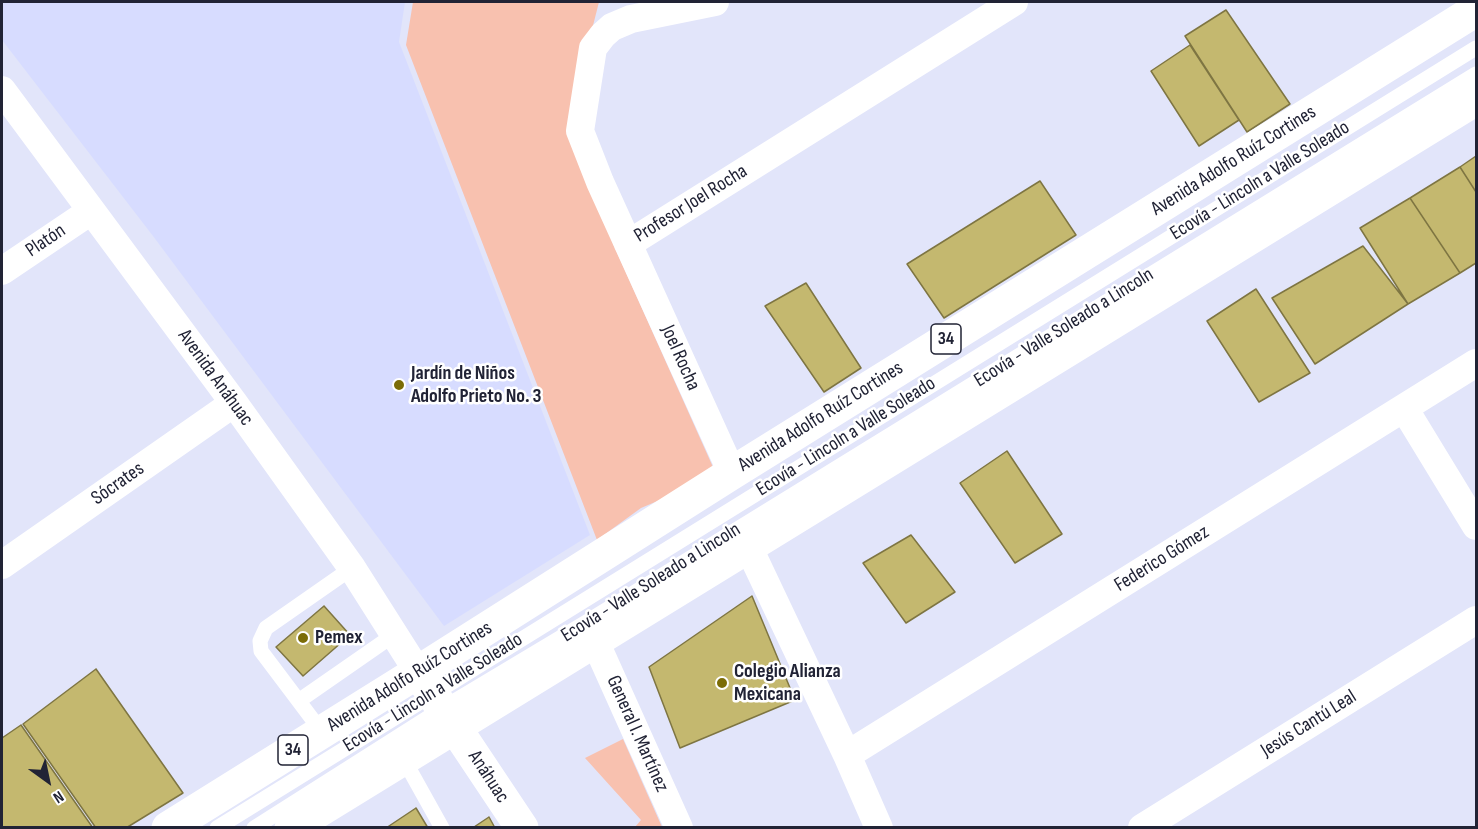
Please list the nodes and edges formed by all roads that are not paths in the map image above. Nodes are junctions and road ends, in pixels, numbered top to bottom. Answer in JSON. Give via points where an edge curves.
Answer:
{"nodes":[{"id":1,"x":715,"y":2,"type":"edge"},
{"id":2,"x":1014,"y":2,"type":"edge"},
{"id":3,"x":1476,"y":10,"type":"edge"},
{"id":4,"x":1476,"y":48,"type":"edge"},
{"id":5,"x":1476,"y":74,"type":"edge"},
{"id":6,"x":2,"y":90,"type":"edge"},
{"id":7,"x":1476,"y":99,"type":"edge"},
{"id":8,"x":91,"y":211,"type":"junction"},
{"id":9,"x":628,"y":244,"type":"junction"},
{"id":10,"x":2,"y":271,"type":"edge"},
{"id":11,"x":1476,"y":363,"type":"edge"},
{"id":12,"x":234,"y":404,"type":"junction"},
{"id":13,"x":1404,"y":408,"type":"junction"},
{"id":14,"x":732,"y":472,"type":"junction"},
{"id":15,"x":1476,"y":526,"type":"edge"},
{"id":16,"x":748,"y":546,"type":"junction"},
{"id":17,"x":2,"y":565,"type":"edge"},
{"id":18,"x":352,"y":568,"type":"junction"},
{"id":19,"x":1476,"y":620,"type":"edge"},
{"id":20,"x":395,"y":634,"type":"junction"},
{"id":21,"x":595,"y":641,"type":"junction"},
{"id":22,"x":300,"y":700,"type":"junction"},
{"id":23,"x":437,"y":700,"type":"junction"},
{"id":24,"x":322,"y":732,"type":"junction"},
{"id":25,"x":847,"y":755,"type":"junction"},
{"id":26,"x":403,"y":758,"type":"junction"},
{"id":27,"x":308,"y":823,"type":"edge"},
{"id":28,"x":168,"y":828,"type":"edge"},
{"id":29,"x":217,"y":828,"type":"edge"},
{"id":30,"x":254,"y":828,"type":"edge"},
{"id":31,"x":442,"y":828,"type":"edge"},
{"id":32,"x":522,"y":828,"type":"edge"},
{"id":33,"x":679,"y":828,"type":"edge"},
{"id":34,"x":879,"y":828,"type":"edge"},
{"id":35,"x":1142,"y":828,"type":"edge"}],
"edges":[{"from":1,"to":9,"type":"street","name":"Profesor Joel Rocha","via":[[631,19],[612,27],[593,48],[580,131]]},
{"from":2,"to":9,"type":"street","name":"Profesor Joel Rocha"},
{"from":3,"to":14,"type":"main road","name":"Avenida Adolfo Ruíz Cortines","number":"34"},
{"from":4,"to":23,"type":"lane","name":"Ecovía - Lincoln a Valle Soleado"},
{"from":5,"to":23,"type":"lane","name":"Ecovía - Valle Soleado a Lincoln","via":[[585,623]]},
{"from":6,"to":8,"type":"street","name":"Avenida Anáhuac"},
{"from":7,"to":16,"type":"main road","name":"Avenida Adolfo Ruíz Cortines","number":"34"},
{"from":8,"to":10,"type":"street","name":"Platón"},
{"from":8,"to":12,"type":"street","name":"Avenida Anáhuac"},
{"from":9,"to":14,"type":"street","name":"Joel Rocha"},
{"from":11,"to":13,"type":"street","name":"Federico Gómez"},
{"from":12,"to":17,"type":"street","name":"Sócrates"},
{"from":12,"to":18,"type":"street","name":"Avenida Anáhuac"},
{"from":13,"to":15,"type":"street"},
{"from":13,"to":25,"type":"street","name":"Federico Gómez"},
{"from":14,"to":23,"type":"main road","name":"Avenida Adolfo Ruíz Cortines","number":"34"},
{"from":16,"to":21,"type":"main road","name":"Avenida Adolfo Ruíz Cortines","number":"34"},
{"from":16,"to":25,"type":"street"},
{"from":18,"to":20,"type":"street","name":"Avenida Anáhuac"},
{"from":18,"to":22,"type":"lane","via":[[262,634],[261,651]]},
{"from":19,"to":35,"type":"street","name":"Jesús Cantú Leal"},
{"from":20,"to":22,"type":"lane"},
{"from":20,"to":23,"type":"street","name":"Avenida Anáhuac"},
{"from":21,"to":23,"type":"main road","name":"Avenida Adolfo Ruíz Cortines","number":"34"},
{"from":21,"to":33,"type":"street","name":"General I. Martínez"},
{"from":22,"to":24,"type":"lane"},
{"from":23,"to":24,"type":"main road","name":"Avenida Adolfo Ruíz Cortines","number":"34"},
{"from":23,"to":26,"type":"main road","name":"Avenida Adolfo Ruíz Cortines","number":"34"},
{"from":23,"to":29,"type":"lane","name":"Ecovía - Lincoln a Valle Soleado"},
{"from":23,"to":30,"type":"lane","name":"Ecovía - Valle Soleado a Lincoln"},
{"from":23,"to":32,"type":"main road","name":"Anáhuac"},
{"from":24,"to":28,"type":"main road","name":"Avenida Adolfo Ruíz Cortines","number":"34"},
{"from":25,"to":34,"type":"street"},
{"from":26,"to":27,"type":"main road","name":"Avenida Adolfo Ruíz Cortines","number":"34"},
{"from":26,"to":31,"type":"lane"}]}
